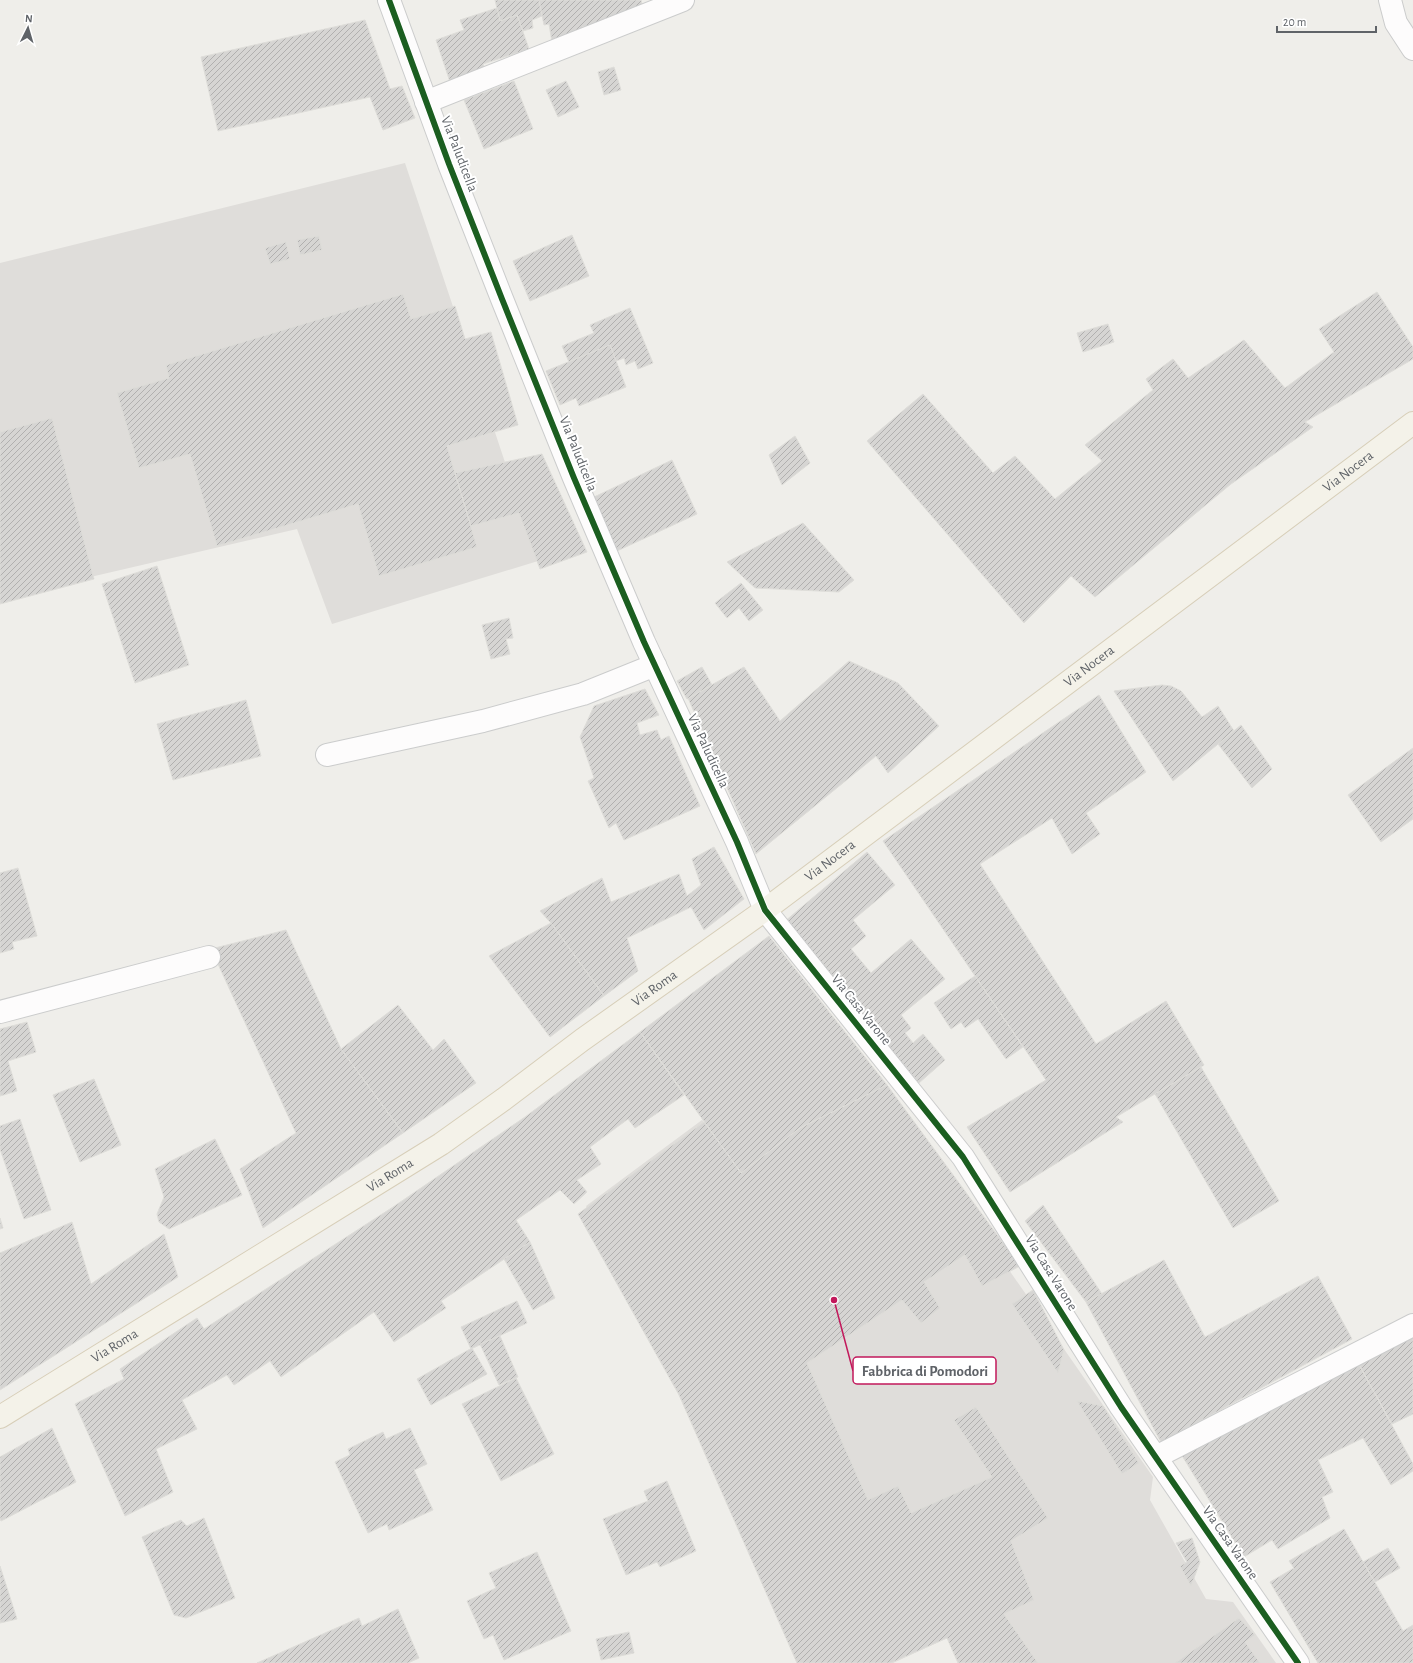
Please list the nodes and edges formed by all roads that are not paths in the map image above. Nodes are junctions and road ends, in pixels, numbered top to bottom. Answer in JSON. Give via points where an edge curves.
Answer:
{"nodes":[{"id":1,"x":389,"y":0,"type":"edge"},
{"id":2,"x":683,"y":0,"type":"edge"},
{"id":3,"x":1390,"y":0,"type":"edge"},
{"id":4,"x":1413,"y":49,"type":"edge"},
{"id":5,"x":426,"y":102,"type":"junction"},
{"id":6,"x":1413,"y":423,"type":"edge"},
{"id":7,"x":655,"y":665,"type":"junction"},
{"id":8,"x":327,"y":755,"type":"dead end"},
{"id":9,"x":765,"y":910,"type":"junction"},
{"id":10,"x":209,"y":957,"type":"dead end"},
{"id":11,"x":0,"y":1012,"type":"edge"},
{"id":12,"x":1413,"y":1325,"type":"edge"},
{"id":13,"x":0,"y":1417,"type":"edge"},
{"id":14,"x":1156,"y":1457,"type":"junction"},
{"id":15,"x":1298,"y":1663,"type":"edge"}],
"edges":[{"from":1,"to":5,"type":"street","name":"Via Paludicella"},
{"from":2,"to":5,"type":"street"},
{"from":3,"to":4,"type":"street","via":[[1396,23]]},
{"from":5,"to":7,"type":"street","name":"Via Paludicella","via":[[504,307],[571,471]]},
{"from":6,"to":9,"type":"main road","name":"Via Nocera"},
{"from":7,"to":8,"type":"street","via":[[583,694],[483,721]]},
{"from":7,"to":9,"type":"street","name":"Via Paludicella","via":[[737,842]]},
{"from":9,"to":13,"type":"main road","name":"Via Roma","via":[[441,1144]]},
{"from":9,"to":14,"type":"street","name":"Via Casa Varone","via":[[963,1157],[1121,1407]]},
{"from":10,"to":11,"type":"street"},
{"from":12,"to":14,"type":"street"},
{"from":14,"to":15,"type":"street","name":"Via Casa Varone"}]}
